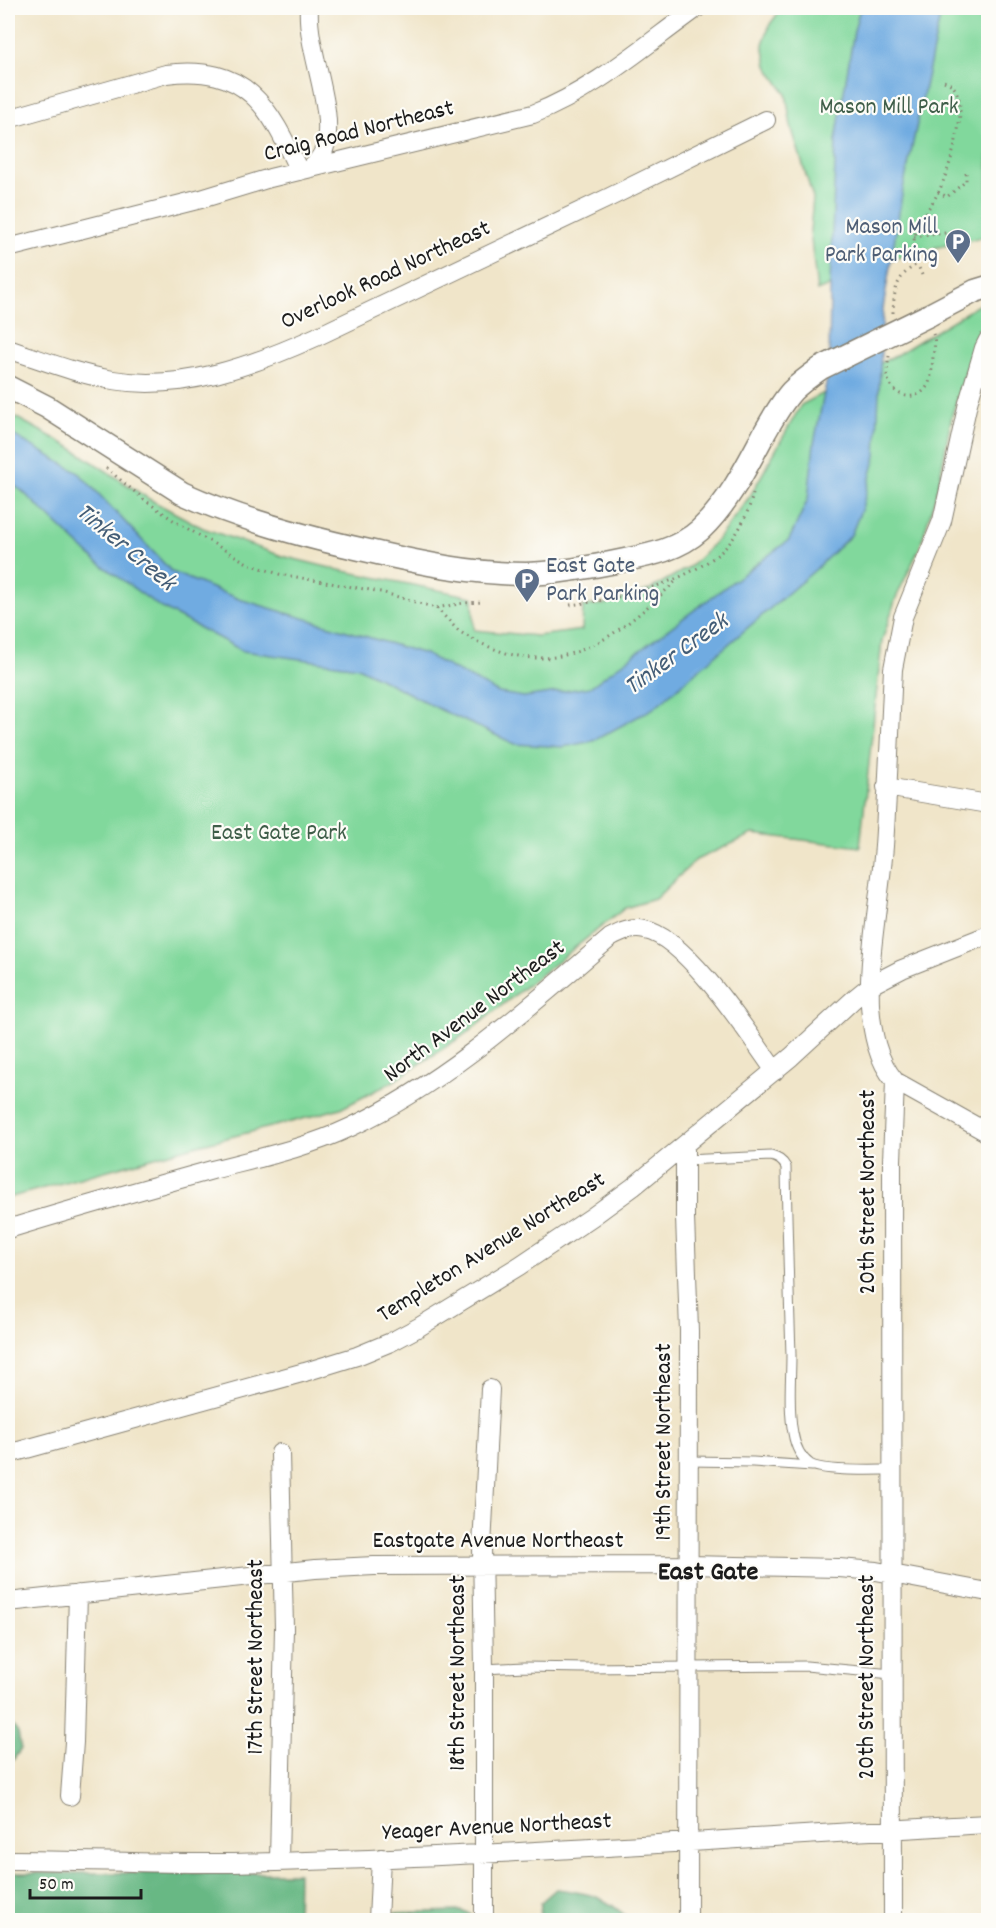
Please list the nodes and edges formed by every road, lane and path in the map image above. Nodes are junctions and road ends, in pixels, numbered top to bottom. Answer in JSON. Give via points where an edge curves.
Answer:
{"nodes":[{"id":1,"x":309,"y":8,"type":"edge"},
{"id":2,"x":697,"y":8,"type":"edge"},
{"id":3,"x":940,"y":80,"type":"dead end"},
{"id":4,"x":8,"y":119,"type":"edge"},
{"id":5,"x":765,"y":120,"type":"dead end"},
{"id":6,"x":304,"y":170,"type":"junction"},
{"id":7,"x":966,"y":173,"type":"dead end"},
{"id":8,"x":938,"y":192,"type":"junction"},
{"id":9,"x":963,"y":236,"type":"dead end"},
{"id":10,"x":914,"y":237,"type":"junction"},
{"id":11,"x":8,"y":248,"type":"edge"},
{"id":12,"x":922,"y":275,"type":"dead end"},
{"id":13,"x":988,"y":287,"type":"edge"},
{"id":14,"x":988,"y":340,"type":"edge"},
{"id":15,"x":8,"y":349,"type":"edge"},
{"id":16,"x":8,"y":387,"type":"edge"},
{"id":17,"x":681,"y":576,"type":"dead end"},
{"id":18,"x":436,"y":608,"type":"dead end"},
{"id":19,"x":886,"y":787,"type":"junction"},
{"id":20,"x":988,"y":804,"type":"edge"},
{"id":21,"x":988,"y":935,"type":"edge"},
{"id":22,"x":871,"y":985,"type":"junction"},
{"id":23,"x":775,"y":1071,"type":"junction"},
{"id":24,"x":896,"y":1081,"type":"junction"},
{"id":25,"x":988,"y":1133,"type":"edge"},
{"id":26,"x":685,"y":1152,"type":"junction"},
{"id":27,"x":8,"y":1229,"type":"edge"},
{"id":28,"x":490,"y":1389,"type":"dead end"},
{"id":29,"x":280,"y":1453,"type":"dead end"},
{"id":30,"x":8,"y":1454,"type":"edge"},
{"id":31,"x":689,"y":1461,"type":"junction"},
{"id":32,"x":813,"y":1466,"type":"junction"},
{"id":33,"x":892,"y":1470,"type":"junction"},
{"id":34,"x":688,"y":1565,"type":"junction"},
{"id":35,"x":483,"y":1567,"type":"junction"},
{"id":36,"x":282,"y":1573,"type":"junction"},
{"id":37,"x":892,"y":1574,"type":"junction"},
{"id":38,"x":988,"y":1592,"type":"edge"},
{"id":39,"x":78,"y":1594,"type":"junction"},
{"id":40,"x":8,"y":1602,"type":"edge"},
{"id":41,"x":688,"y":1668,"type":"junction"},
{"id":42,"x":484,"y":1669,"type":"junction"},
{"id":43,"x":892,"y":1674,"type":"junction"},
{"id":44,"x":70,"y":1796,"type":"dead end"},
{"id":45,"x":988,"y":1824,"type":"edge"},
{"id":46,"x":893,"y":1830,"type":"junction"},
{"id":47,"x":689,"y":1842,"type":"junction"},
{"id":48,"x":483,"y":1854,"type":"junction"},
{"id":49,"x":381,"y":1858,"type":"junction"},
{"id":50,"x":8,"y":1860,"type":"edge"},
{"id":51,"x":279,"y":1861,"type":"junction"},
{"id":52,"x":378,"y":1920,"type":"edge"},
{"id":53,"x":484,"y":1920,"type":"edge"},
{"id":54,"x":688,"y":1920,"type":"edge"},
{"id":55,"x":893,"y":1920,"type":"edge"}],
"edges":[{"from":1,"to":6,"type":"street","via":[[308,24],[326,125],[323,152],[318,161]]},
{"from":2,"to":6,"type":"street","name":"Craig Road Northeast","via":[[581,92],[555,106]]},
{"from":3,"to":8,"type":"path","via":[[957,92],[959,109],[957,135]]},
{"from":4,"to":6,"type":"street","via":[[166,74],[204,73],[237,84],[264,105]]},
{"from":5,"to":15,"type":"street","name":"Overlook Road Northeast","via":[[316,337],[238,368],[207,376],[136,383],[111,380]]},
{"from":6,"to":11,"type":"street","name":"Craig Road Northeast"},
{"from":7,"to":8,"type":"path","via":[[966,182],[948,197]]},
{"from":8,"to":10,"type":"path"},
{"from":9,"to":10,"type":"path","via":[[962,231]]},
{"from":10,"to":12,"type":"path"},
{"from":13,"to":16,"type":"street","bridge":true,"via":[[804,379],[779,407],[726,500],[688,539],[651,555],[560,572],[494,572],[409,560],[278,528],[182,493],[47,407]]},
{"from":14,"to":19,"type":"street","name":"20th Street Northeast","via":[[968,403],[942,521],[907,606],[897,643]]},
{"from":17,"to":18,"type":"path","via":[[617,631],[566,656],[539,659],[483,645],[459,631]]},
{"from":19,"to":20,"type":"street"},
{"from":19,"to":22,"type":"street","name":"20th Street Northeast"},
{"from":21,"to":22,"type":"street","name":"Templeton Avenue Northeast"},
{"from":22,"to":23,"type":"street","name":"Templeton Avenue Northeast"},
{"from":22,"to":24,"type":"street","name":"20th Street Northeast","via":[[870,1005],[879,1058]]},
{"from":23,"to":26,"type":"street","name":"Templeton Avenue Northeast"},
{"from":23,"to":27,"type":"street","name":"North Avenue Northeast","via":[[687,955],[657,933],[633,929],[610,938],[519,1015],[443,1072],[349,1128],[309,1144]]},
{"from":24,"to":25,"type":"street"},
{"from":24,"to":33,"type":"street","name":"20th Street Northeast","via":[[892,1161]]},
{"from":26,"to":30,"type":"street","name":"Templeton Avenue Northeast","via":[[509,1272],[391,1342],[305,1372]]},
{"from":26,"to":31,"type":"street","name":"19th Street Northeast"},
{"from":26,"to":32,"type":"lane","via":[[771,1156],[783,1161],[786,1167],[790,1408],[796,1447]]},
{"from":28,"to":35,"type":"street","name":"18th Street Northeast"},
{"from":29,"to":36,"type":"street","name":"17th Street Northeast"},
{"from":31,"to":32,"type":"lane"},
{"from":31,"to":34,"type":"street","name":"19th Street Northeast"},
{"from":32,"to":33,"type":"lane"},
{"from":33,"to":37,"type":"street","name":"20th Street Northeast"},
{"from":34,"to":35,"type":"street","name":"Eastgate Avenue Northeast"},
{"from":34,"to":37,"type":"street","name":"Eastgate Avenue Northeast","via":[[839,1568]]},
{"from":34,"to":41,"type":"street","name":"19th Street Northeast"},
{"from":35,"to":36,"type":"street","name":"Eastgate Avenue Northeast","via":[[374,1566]]},
{"from":35,"to":42,"type":"street","name":"18th Street Northeast"},
{"from":36,"to":39,"type":"street","name":"Eastgate Avenue Northeast"},
{"from":36,"to":51,"type":"street","name":"17th Street Northeast"},
{"from":37,"to":38,"type":"street","name":"Eastgate Avenue Northeast"},
{"from":37,"to":43,"type":"street","name":"20th Street Northeast"},
{"from":39,"to":40,"type":"street","name":"Eastgate Avenue Northeast"},
{"from":39,"to":44,"type":"street"},
{"from":41,"to":42,"type":"lane"},
{"from":41,"to":43,"type":"lane","via":[[806,1666]]},
{"from":41,"to":47,"type":"street","name":"19th Street Northeast"},
{"from":42,"to":48,"type":"street","name":"18th Street Northeast"},
{"from":43,"to":46,"type":"street","name":"20th Street Northeast"},
{"from":45,"to":46,"type":"street","name":"Yeager Avenue Northeast"},
{"from":46,"to":47,"type":"street","name":"Yeager Avenue Northeast"},
{"from":46,"to":55,"type":"street","name":"20th Street Northeast"},
{"from":47,"to":48,"type":"street","name":"Yeager Avenue Northeast"},
{"from":47,"to":54,"type":"street","name":"19th Street Northeast"},
{"from":48,"to":49,"type":"street","name":"Yeager Avenue Northeast"},
{"from":48,"to":53,"type":"street","name":"18th Street Northeast"},
{"from":49,"to":51,"type":"street","name":"Yeager Avenue Northeast"},
{"from":49,"to":52,"type":"street"},
{"from":50,"to":51,"type":"street","name":"Yeager Avenue Northeast"}]}
